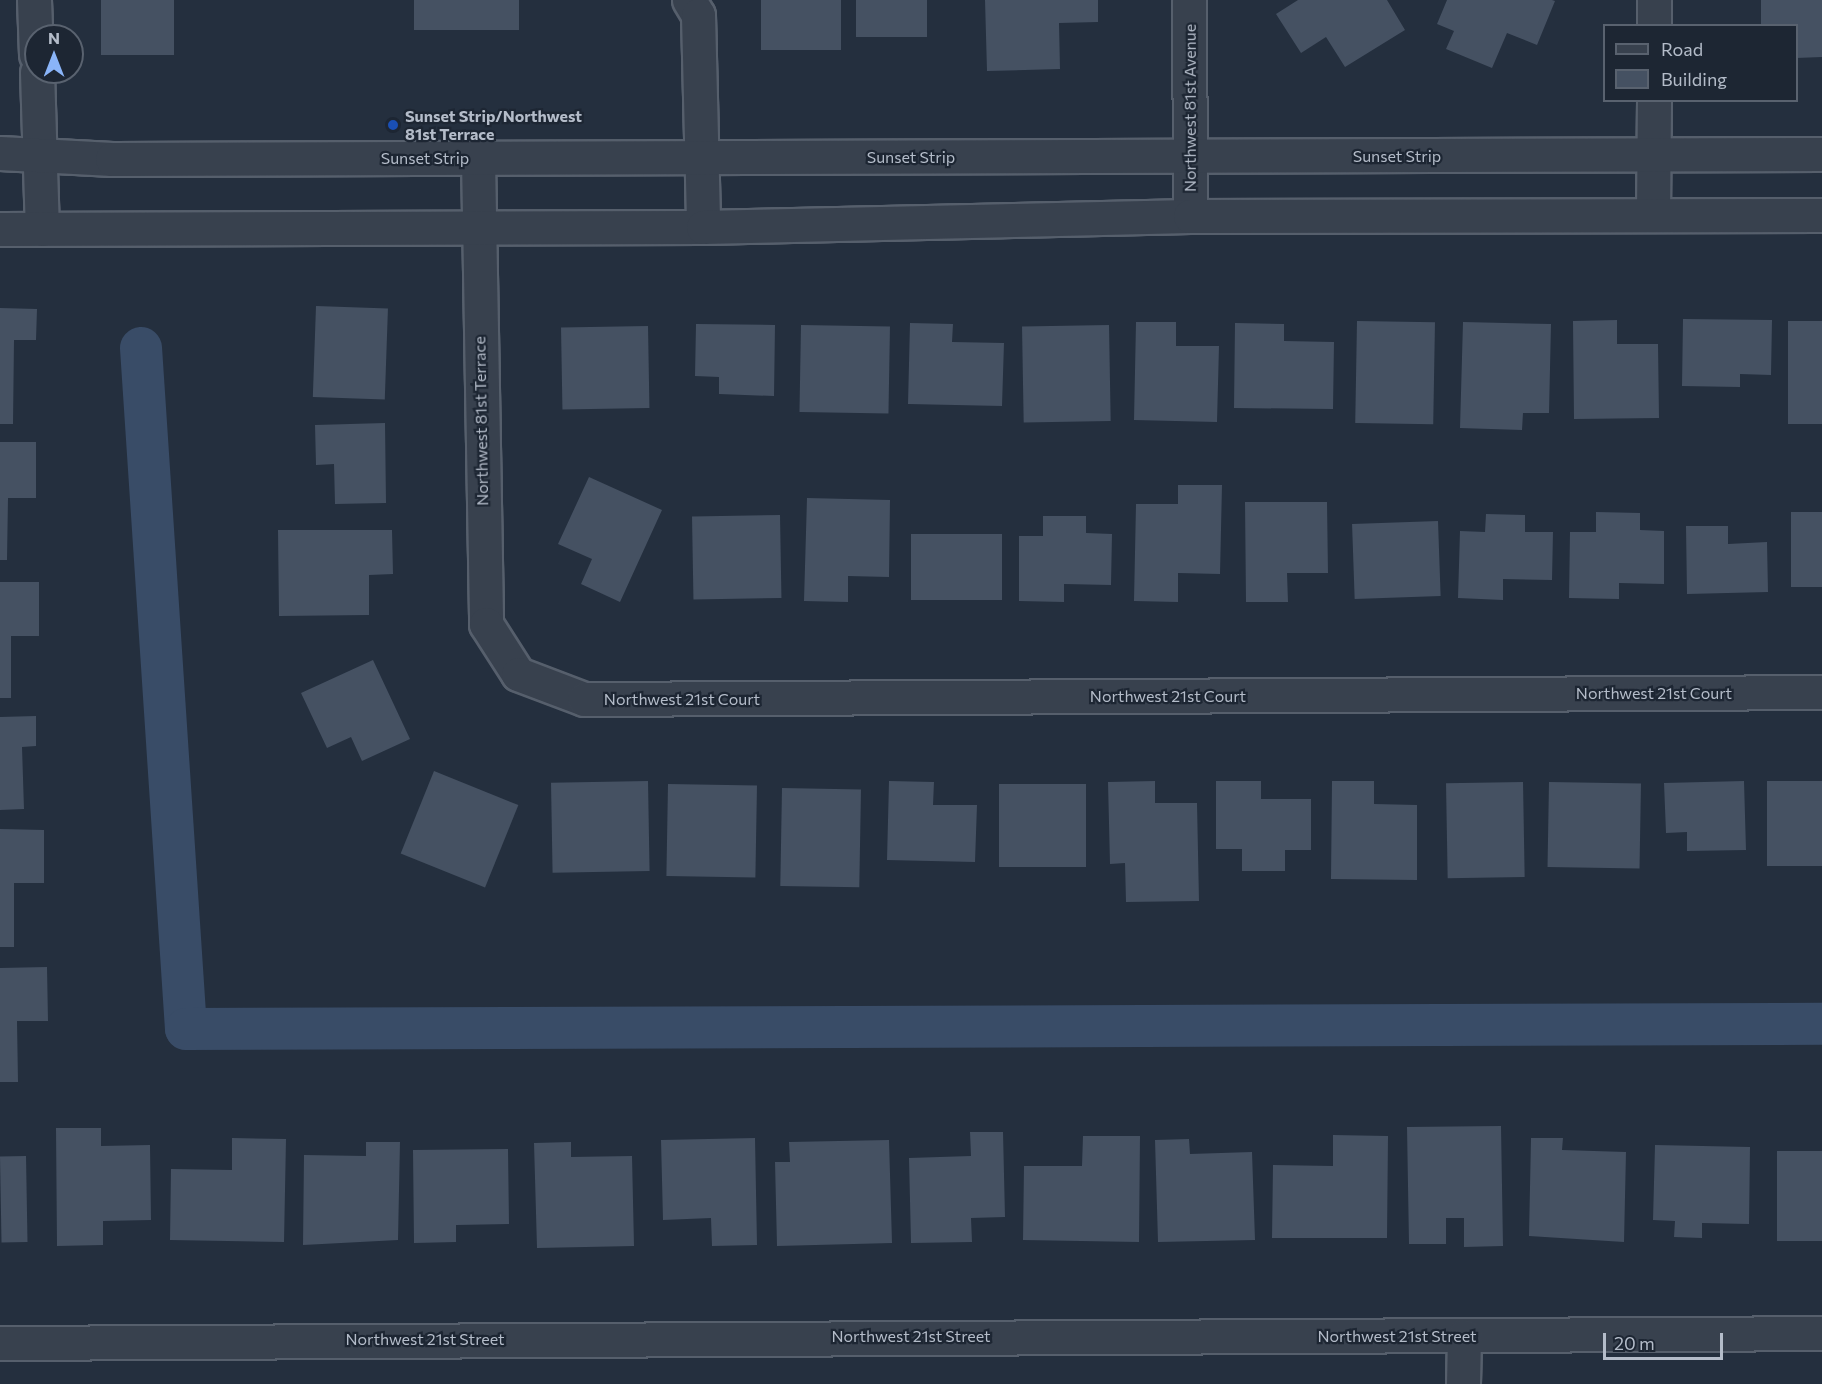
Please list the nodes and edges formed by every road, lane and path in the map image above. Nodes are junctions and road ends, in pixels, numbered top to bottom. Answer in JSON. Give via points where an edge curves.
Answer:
{"nodes":[{"id":1,"x":34,"y":0,"type":"edge"},
{"id":2,"x":689,"y":0,"type":"edge"},
{"id":3,"x":1189,"y":0,"type":"edge"},
{"id":4,"x":1654,"y":0,"type":"edge"},
{"id":5,"x":35,"y":24,"type":"edge"},
{"id":6,"x":1654,"y":24,"type":"edge"},
{"id":7,"x":37,"y":84,"type":"edge"},
{"id":8,"x":1654,"y":102,"type":"edge"},
{"id":9,"x":0,"y":153,"type":"edge"},
{"id":10,"x":39,"y":153,"type":"junction"},
{"id":11,"x":1822,"y":154,"type":"edge"},
{"id":12,"x":1653,"y":155,"type":"junction"},
{"id":13,"x":1190,"y":157,"type":"junction"},
{"id":14,"x":478,"y":158,"type":"junction"},
{"id":15,"x":702,"y":158,"type":"junction"},
{"id":16,"x":1822,"y":214,"type":"edge"},
{"id":17,"x":1653,"y":215,"type":"junction"},
{"id":18,"x":1190,"y":216,"type":"junction"},
{"id":19,"x":478,"y":227,"type":"junction"},
{"id":20,"x":703,"y":227,"type":"junction"},
{"id":21,"x":0,"y":230,"type":"edge"},
{"id":22,"x":42,"y":230,"type":"junction"},
{"id":23,"x":518,"y":674,"type":"joint"},
{"id":24,"x":1822,"y":692,"type":"edge"},
{"id":25,"x":1822,"y":1333,"type":"edge"},
{"id":26,"x":1464,"y":1336,"type":"junction"},
{"id":27,"x":0,"y":1343,"type":"edge"},
{"id":28,"x":1463,"y":1384,"type":"edge"}],
"edges":[{"from":1,"to":5,"type":"street"},
{"from":2,"to":15,"type":"street","via":[[698,15]]},
{"from":3,"to":13,"type":"street","name":"Northwest 81st Avenue"},
{"from":4,"to":6,"type":"street"},
{"from":7,"to":10,"type":"street"},
{"from":8,"to":12,"type":"street"},
{"from":9,"to":10,"type":"street","name":"Sunset Strip"},
{"from":10,"to":14,"type":"street","name":"Sunset Strip","via":[[112,159]]},
{"from":10,"to":22,"type":"street"},
{"from":11,"to":12,"type":"street","name":"Sunset Strip"},
{"from":12,"to":13,"type":"street","name":"Sunset Strip"},
{"from":12,"to":17,"type":"street"},
{"from":13,"to":15,"type":"street","name":"Sunset Strip"},
{"from":13,"to":18,"type":"street","name":"Northwest 81st Avenue"},
{"from":14,"to":15,"type":"street","name":"Sunset Strip"},
{"from":14,"to":19,"type":"street","name":"Northwest 81st Terrace"},
{"from":15,"to":20,"type":"street"},
{"from":16,"to":17,"type":"street"},
{"from":17,"to":18,"type":"street"},
{"from":18,"to":20,"type":"street"},
{"from":19,"to":20,"type":"street"},
{"from":19,"to":22,"type":"street"},
{"from":19,"to":23,"type":"street","name":"Northwest 81st Terrace","via":[[486,624]]},
{"from":21,"to":22,"type":"street"},
{"from":23,"to":24,"type":"street","name":"Northwest 21st Court","via":[[584,699]]},
{"from":25,"to":26,"type":"street","name":"Northwest 21st Street"},
{"from":26,"to":27,"type":"street","name":"Northwest 21st Street"},
{"from":26,"to":28,"type":"street"}]}
